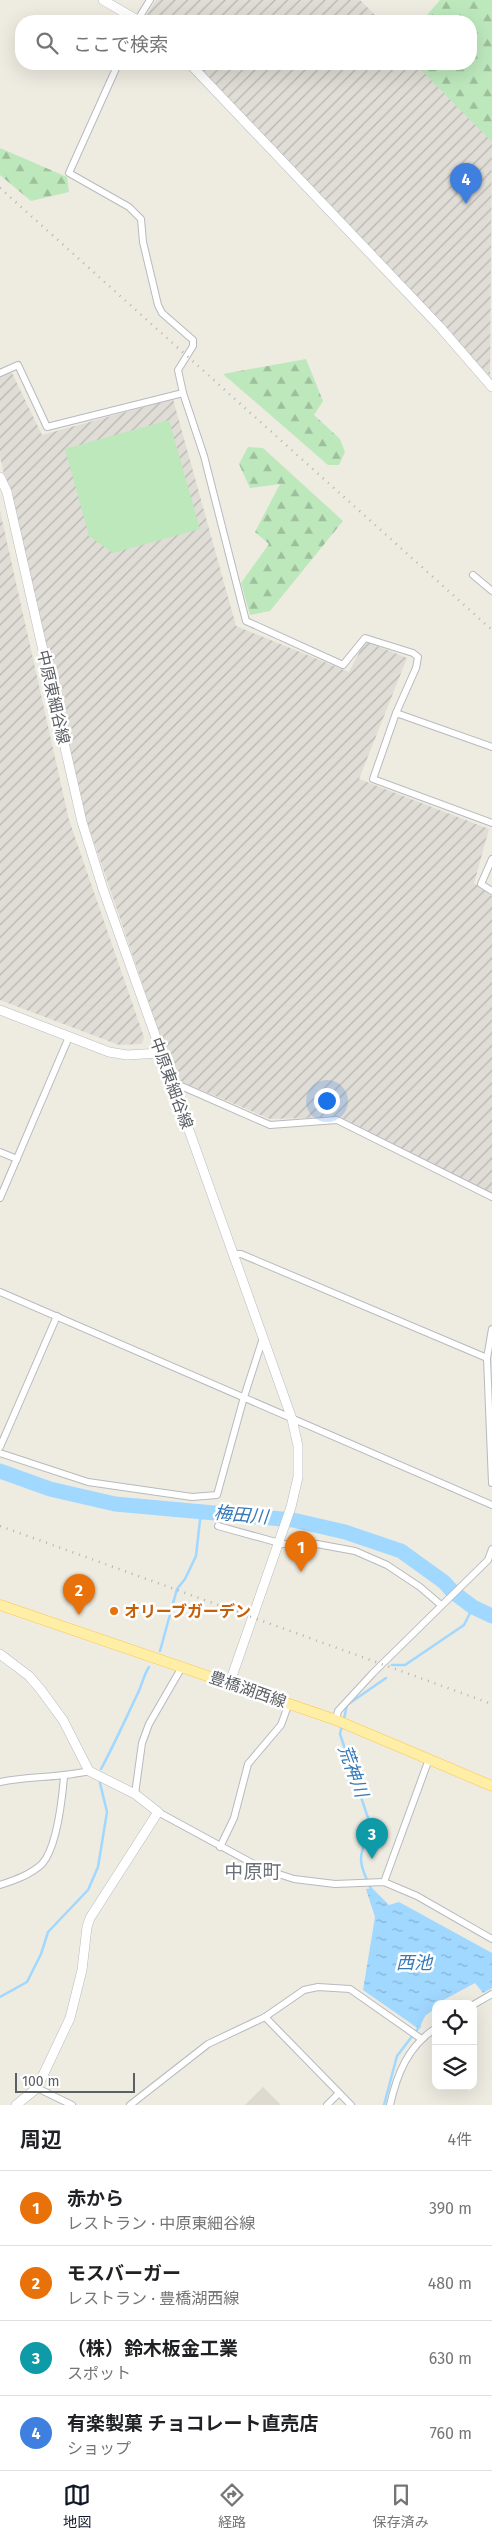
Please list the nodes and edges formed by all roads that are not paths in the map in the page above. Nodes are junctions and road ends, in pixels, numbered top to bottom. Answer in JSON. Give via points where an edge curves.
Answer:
{"nodes":[{"id":1,"x":103,"y":0,"type":"edge"},
{"id":2,"x":150,"y":0,"type":"edge"},
{"id":3,"x":128,"y":15,"type":"edge"},
{"id":4,"x":141,"y":15,"type":"edge"},
{"id":5,"x":115,"y":70,"type":"edge"},
{"id":6,"x":196,"y":70,"type":"edge"},
{"id":7,"x":0,"y":373,"type":"edge"},
{"id":8,"x":492,"y":387,"type":"edge"},
{"id":9,"x":183,"y":393,"type":"junction"},
{"id":10,"x":0,"y":477,"type":"edge"},
{"id":11,"x":473,"y":575,"type":"dead end"},
{"id":12,"x":492,"y":591,"type":"edge"},
{"id":13,"x":396,"y":713,"type":"junction"},
{"id":14,"x":492,"y":747,"type":"edge"},
{"id":15,"x":492,"y":823,"type":"edge"},
{"id":16,"x":492,"y":859,"type":"edge"},
{"id":17,"x":492,"y":891,"type":"edge"},
{"id":18,"x":0,"y":1010,"type":"edge"},
{"id":19,"x":69,"y":1037,"type":"junction"},
{"id":20,"x":160,"y":1053,"type":"junction"},
{"id":21,"x":172,"y":1082,"type":"junction"},
{"id":22,"x":0,"y":1152,"type":"edge"},
{"id":23,"x":17,"y":1159,"type":"junction"},
{"id":24,"x":492,"y":1197,"type":"edge"},
{"id":25,"x":0,"y":1198,"type":"edge"},
{"id":26,"x":234,"y":1254,"type":"junction"},
{"id":27,"x":0,"y":1292,"type":"edge"},
{"id":28,"x":57,"y":1316,"type":"junction"},
{"id":29,"x":492,"y":1329,"type":"edge"},
{"id":30,"x":264,"y":1337,"type":"junction"},
{"id":31,"x":487,"y":1358,"type":"junction"},
{"id":32,"x":244,"y":1397,"type":"junction"},
{"id":33,"x":292,"y":1419,"type":"junction"},
{"id":34,"x":0,"y":1447,"type":"edge"},
{"id":35,"x":0,"y":1454,"type":"edge"},
{"id":36,"x":492,"y":1483,"type":"edge"},
{"id":37,"x":492,"y":1504,"type":"edge"},
{"id":38,"x":218,"y":1526,"type":"dead end"},
{"id":39,"x":279,"y":1542,"type":"junction"},
{"id":40,"x":492,"y":1549,"type":"edge"},
{"id":41,"x":443,"y":1604,"type":"junction"},
{"id":42,"x":0,"y":1605,"type":"edge"},
{"id":43,"x":0,"y":1654,"type":"edge"},
{"id":44,"x":182,"y":1667,"type":"junction"},
{"id":45,"x":230,"y":1682,"type":"junction"},
{"id":46,"x":289,"y":1703,"type":"junction"},
{"id":47,"x":341,"y":1722,"type":"junction"},
{"id":48,"x":429,"y":1759,"type":"junction"},
{"id":49,"x":89,"y":1771,"type":"junction"},
{"id":50,"x":64,"y":1777,"type":"junction"},
{"id":51,"x":0,"y":1782,"type":"edge"},
{"id":52,"x":492,"y":1786,"type":"edge"},
{"id":53,"x":135,"y":1794,"type":"junction"},
{"id":54,"x":158,"y":1812,"type":"junction"},
{"id":55,"x":220,"y":1847,"type":"junction"},
{"id":56,"x":384,"y":1882,"type":"junction"},
{"id":57,"x":0,"y":1885,"type":"edge"},
{"id":58,"x":492,"y":1939,"type":"edge"},
{"id":59,"x":492,"y":1994,"type":"edge"},
{"id":60,"x":477,"y":2003,"type":"edge"},
{"id":61,"x":265,"y":2017,"type":"junction"},
{"id":62,"x":432,"y":2030,"type":"edge"},
{"id":63,"x":419,"y":2037,"type":"junction"},
{"id":64,"x":37,"y":2088,"type":"junction"},
{"id":65,"x":339,"y":2093,"type":"junction"},
{"id":66,"x":16,"y":2105,"type":"edge"},
{"id":67,"x":72,"y":2105,"type":"edge"},
{"id":68,"x":130,"y":2105,"type":"edge"},
{"id":69,"x":326,"y":2105,"type":"edge"},
{"id":70,"x":351,"y":2105,"type":"edge"},
{"id":71,"x":390,"y":2105,"type":"edge"}],
"edges":[{"from":1,"to":3,"type":"main road"},
{"from":2,"to":4,"type":"street"},
{"from":5,"to":9,"type":"street","via":[[69,173],[129,207],[142,222],[143,242],[158,305],[162,313],[194,340],[178,370]]},
{"from":6,"to":8,"type":"main road","via":[[440,327]]},
{"from":7,"to":9,"type":"street","via":[[18,365],[47,428]]},
{"from":9,"to":13,"type":"street","via":[[204,456],[246,621],[343,665],[365,638],[414,653],[418,657],[416,668]]},
{"from":10,"to":20,"type":"main road","name":"中原東細谷線","via":[[7,492],[82,822]]},
{"from":11,"to":12,"type":"street"},
{"from":13,"to":14,"type":"street"},
{"from":13,"to":15,"type":"street","via":[[373,779]]},
{"from":16,"to":17,"type":"street","via":[[481,884]]},
{"from":18,"to":19,"type":"main road"},
{"from":19,"to":20,"type":"main road","via":[[127,1055]]},
{"from":19,"to":23,"type":"street"},
{"from":20,"to":21,"type":"main road","name":"中原東細谷線"},
{"from":21,"to":24,"type":"street","via":[[270,1125],[337,1120]]},
{"from":21,"to":26,"type":"main road","name":"中原東細谷線"},
{"from":22,"to":23,"type":"street"},
{"from":23,"to":25,"type":"street"},
{"from":26,"to":30,"type":"main road","name":"中原東細谷線"},
{"from":26,"to":31,"type":"street","via":[[241,1254]]},
{"from":27,"to":28,"type":"street"},
{"from":28,"to":32,"type":"street"},
{"from":28,"to":34,"type":"street"},
{"from":29,"to":31,"type":"street"},
{"from":30,"to":32,"type":"street"},
{"from":30,"to":33,"type":"main road","name":"中原東細谷線"},
{"from":31,"to":36,"type":"street"},
{"from":32,"to":33,"type":"street"},
{"from":32,"to":35,"type":"street","via":[[216,1496],[192,1497],[88,1482]]},
{"from":33,"to":37,"type":"street"},
{"from":33,"to":39,"type":"main road","name":"中原東細谷線","via":[[298,1446],[298,1477],[292,1507]]},
{"from":38,"to":39,"type":"street"},
{"from":39,"to":41,"type":"street","via":[[317,1544],[355,1552],[388,1565]]},
{"from":39,"to":45,"type":"main road","name":"中原東細谷線"},
{"from":40,"to":41,"type":"street","via":[[488,1560]]},
{"from":41,"to":47,"type":"street","via":[[338,1711]]},
{"from":42,"to":44,"type":"main road","name":"豊橋湖西線"},
{"from":43,"to":49,"type":"main road","via":[[29,1676],[41,1690],[63,1720]]},
{"from":44,"to":45,"type":"main road","name":"豊橋湖西線"},
{"from":44,"to":53,"type":"street","via":[[149,1724],[142,1743]]},
{"from":45,"to":46,"type":"main road","name":"豊橋湖西線"},
{"from":46,"to":47,"type":"main road","name":"豊橋湖西線"},
{"from":46,"to":55,"type":"street","via":[[281,1725],[248,1764],[234,1818]]},
{"from":47,"to":48,"type":"main road","name":"豊橋湖西線"},
{"from":48,"to":52,"type":"main road","name":"豊橋湖西線"},
{"from":48,"to":56,"type":"street"},
{"from":49,"to":50,"type":"street"},
{"from":49,"to":53,"type":"main road"},
{"from":50,"to":51,"type":"street","via":[[38,1776]]},
{"from":50,"to":57,"type":"street","via":[[50,1850],[42,1863],[28,1875]]},
{"from":53,"to":54,"type":"main road"},
{"from":54,"to":55,"type":"street"},
{"from":54,"to":64,"type":"main road","via":[[90,1918],[70,2018]]},
{"from":55,"to":56,"type":"street","via":[[263,1869],[294,1879],[335,1884]]},
{"from":56,"to":58,"type":"street","via":[[417,1896]]},
{"from":59,"to":60,"type":"street"},
{"from":61,"to":63,"type":"street","via":[[304,1990],[336,1986],[350,1989]]},
{"from":61,"to":65,"type":"street"},
{"from":61,"to":68,"type":"street","via":[[208,2044]]},
{"from":62,"to":63,"type":"street"},
{"from":63,"to":71,"type":"street","via":[[401,2069]]},
{"from":64,"to":66,"type":"main road"},
{"from":64,"to":67,"type":"street"},
{"from":65,"to":69,"type":"street"},
{"from":65,"to":70,"type":"street"}]}
